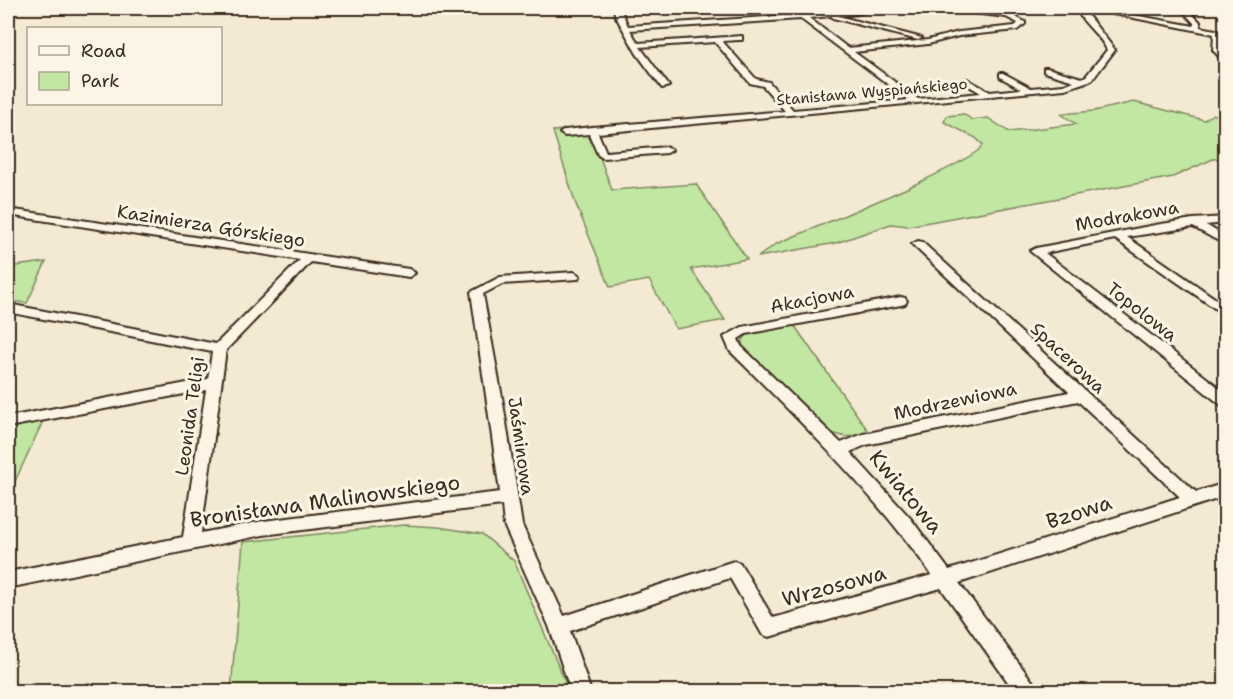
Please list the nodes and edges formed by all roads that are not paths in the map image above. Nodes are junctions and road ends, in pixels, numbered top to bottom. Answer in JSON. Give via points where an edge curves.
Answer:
{"nodes":[{"id":1,"x":617,"y":8,"type":"edge"},
{"id":2,"x":790,"y":8,"type":"edge"},
{"id":3,"x":875,"y":8,"type":"edge"},
{"id":4,"x":948,"y":8,"type":"edge"},
{"id":5,"x":1079,"y":8,"type":"edge"},
{"id":6,"x":1087,"y":8,"type":"edge"},
{"id":7,"x":1182,"y":8,"type":"edge"},
{"id":8,"x":831,"y":14,"type":"junction"},
{"id":9,"x":705,"y":17,"type":"dead end"},
{"id":10,"x":803,"y":17,"type":"junction"},
{"id":11,"x":711,"y":23,"type":"junction"},
{"id":12,"x":626,"y":28,"type":"junction"},
{"id":13,"x":1196,"y":28,"type":"junction"},
{"id":14,"x":1221,"y":36,"type":"edge"},
{"id":15,"x":740,"y":38,"type":"dead end"},
{"id":16,"x":727,"y":39,"type":"junction"},
{"id":17,"x":717,"y":40,"type":"junction"},
{"id":18,"x":939,"y":40,"type":"junction"},
{"id":19,"x":636,"y":45,"type":"junction"},
{"id":20,"x":847,"y":50,"type":"junction"},
{"id":21,"x":1226,"y":63,"type":"edge"},
{"id":22,"x":1047,"y":70,"type":"dead end"},
{"id":23,"x":1003,"y":75,"type":"dead end"},
{"id":24,"x":967,"y":81,"type":"dead end"},
{"id":25,"x":1084,"y":81,"type":"junction"},
{"id":26,"x":665,"y":86,"type":"dead end"},
{"id":27,"x":1030,"y":91,"type":"junction"},
{"id":28,"x":988,"y":95,"type":"junction"},
{"id":29,"x":916,"y":102,"type":"junction"},
{"id":30,"x":791,"y":113,"type":"junction"},
{"id":31,"x":592,"y":130,"type":"junction"},
{"id":32,"x":565,"y":133,"type":"dead end"},
{"id":33,"x":667,"y":150,"type":"dead end"},
{"id":34,"x":8,"y":212,"type":"edge"},
{"id":35,"x":1226,"y":220,"type":"edge"},
{"id":36,"x":1193,"y":222,"type":"junction"},
{"id":37,"x":1117,"y":235,"type":"junction"},
{"id":38,"x":1226,"y":242,"type":"edge"},
{"id":39,"x":918,"y":244,"type":"dead end"},
{"id":40,"x":1036,"y":251,"type":"joint"},
{"id":41,"x":307,"y":259,"type":"junction"},
{"id":42,"x":409,"y":273,"type":"dead end"},
{"id":43,"x":574,"y":276,"type":"dead end"},
{"id":44,"x":901,"y":301,"type":"dead end"},
{"id":45,"x":8,"y":308,"type":"edge"},
{"id":46,"x":1226,"y":312,"type":"edge"},
{"id":47,"x":731,"y":337,"type":"joint"},
{"id":48,"x":219,"y":349,"type":"junction"},
{"id":49,"x":215,"y":383,"type":"junction"},
{"id":50,"x":1081,"y":395,"type":"junction"},
{"id":51,"x":1226,"y":401,"type":"edge"},
{"id":52,"x":8,"y":422,"type":"edge"},
{"id":53,"x":839,"y":450,"type":"junction"},
{"id":54,"x":1226,"y":489,"type":"edge"},
{"id":55,"x":508,"y":498,"type":"junction"},
{"id":56,"x":1193,"y":499,"type":"junction"},
{"id":57,"x":191,"y":543,"type":"junction"},
{"id":58,"x":946,"y":579,"type":"junction"},
{"id":59,"x":8,"y":580,"type":"edge"},
{"id":60,"x":559,"y":626,"type":"junction"},
{"id":61,"x":581,"y":692,"type":"edge"},
{"id":62,"x":1028,"y":692,"type":"edge"}],
"edges":[{"from":1,"to":12,"type":"street"},
{"from":2,"to":10,"type":"street"},
{"from":3,"to":8,"type":"street"},
{"from":4,"to":18,"type":"street","via":[[1008,15],[1023,23],[1017,28]]},
{"from":5,"to":25,"type":"street","via":[[1111,50]]},
{"from":6,"to":13,"type":"street"},
{"from":7,"to":13,"type":"street","via":[[1198,23]]},
{"from":8,"to":10,"type":"street"},
{"from":8,"to":18,"type":"street","via":[[912,38]]},
{"from":9,"to":11,"type":"street"},
{"from":10,"to":11,"type":"street"},
{"from":10,"to":20,"type":"street"},
{"from":11,"to":12,"type":"street"},
{"from":11,"to":16,"type":"street"},
{"from":12,"to":19,"type":"street"},
{"from":13,"to":14,"type":"street"},
{"from":14,"to":21,"type":"street","via":[[1217,50]]},
{"from":15,"to":16,"type":"street"},
{"from":16,"to":17,"type":"street"},
{"from":17,"to":19,"type":"street"},
{"from":17,"to":30,"type":"street","via":[[753,81],[766,84]]},
{"from":18,"to":20,"type":"street"},
{"from":19,"to":26,"type":"street"},
{"from":20,"to":29,"type":"street"},
{"from":22,"to":25,"type":"street"},
{"from":23,"to":27,"type":"street"},
{"from":24,"to":28,"type":"street"},
{"from":25,"to":27,"type":"street","name":"Stanisława Wyspiańskiego"},
{"from":27,"to":28,"type":"street","name":"Stanisława Wyspiańskiego"},
{"from":28,"to":29,"type":"street","name":"Stanisława Wyspiańskiego"},
{"from":29,"to":30,"type":"street","name":"Stanisława Wyspiańskiego"},
{"from":30,"to":31,"type":"street","name":"Stanisława Wyspiańskiego"},
{"from":31,"to":32,"type":"street","name":"Stanisława Wyspiańskiego"},
{"from":31,"to":33,"type":"street","via":[[603,154]]},
{"from":34,"to":41,"type":"street","name":"Kazimierza Górskiego"},
{"from":35,"to":36,"type":"street","name":"Modrakowa"},
{"from":36,"to":37,"type":"street","name":"Modrakowa"},
{"from":36,"to":38,"type":"street"},
{"from":37,"to":40,"type":"street","name":"Modrakowa"},
{"from":37,"to":46,"type":"street"},
{"from":39,"to":50,"type":"street","name":"Spacerowa"},
{"from":40,"to":51,"type":"street","name":"Topolowa"},
{"from":41,"to":42,"type":"street","name":"Kazimierza Górskiego"},
{"from":41,"to":48,"type":"street","name":"Leonida Teligi"},
{"from":43,"to":55,"type":"street","name":"Jaśminowa","via":[[500,281],[477,292]]},
{"from":44,"to":47,"type":"street","name":"Akacjowa","via":[[742,331]]},
{"from":45,"to":48,"type":"street"},
{"from":47,"to":53,"type":"street","name":"Kwiatowa","via":[[735,348]]},
{"from":48,"to":49,"type":"street","name":"Leonida Teligi"},
{"from":49,"to":52,"type":"street"},
{"from":49,"to":57,"type":"street","name":"Leonida Teligi"},
{"from":50,"to":53,"type":"street","name":"Modrzewiowa","via":[[862,440]]},
{"from":50,"to":56,"type":"street","name":"Spacerowa"},
{"from":53,"to":58,"type":"street","name":"Kwiatowa","via":[[905,524]]},
{"from":54,"to":56,"type":"street","name":"Bzowa"},
{"from":55,"to":57,"type":"street","name":"Bronisława Malinowskiego","via":[[263,528]]},
{"from":55,"to":60,"type":"street","name":"Jaśminowa","via":[[513,525]]},
{"from":56,"to":58,"type":"street","name":"Bzowa"},
{"from":57,"to":59,"type":"street","name":"Bronisława Malinowskiego"},
{"from":58,"to":60,"type":"street","name":"Wrzosowa","via":[[769,628],[734,569]]},
{"from":58,"to":62,"type":"street","name":"Kwiatowa"},
{"from":60,"to":61,"type":"street","name":"Jaśminowa"}]}
